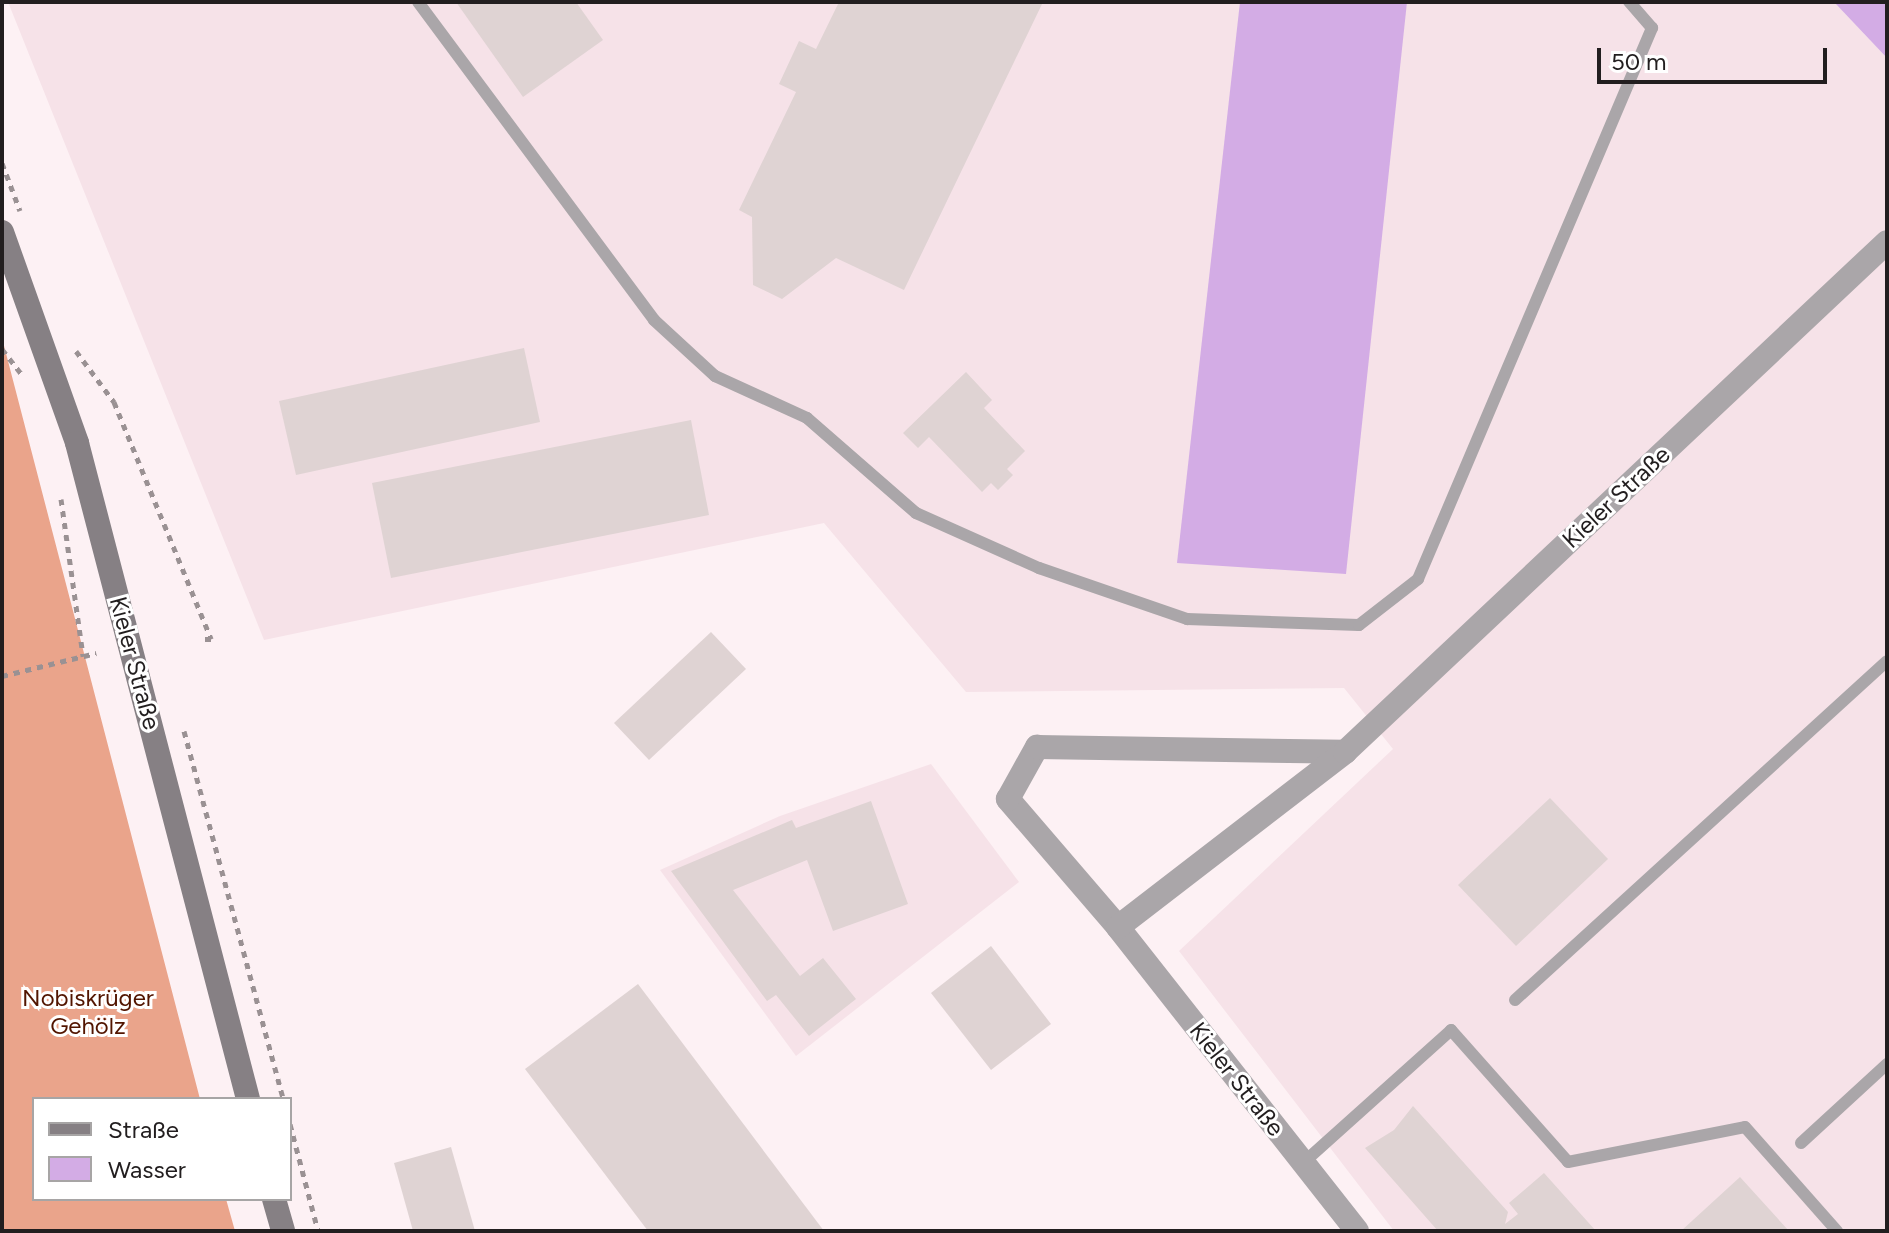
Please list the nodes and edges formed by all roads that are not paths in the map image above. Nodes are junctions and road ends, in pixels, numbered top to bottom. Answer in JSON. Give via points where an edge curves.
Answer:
{"nodes":[{"id":1,"x":418,"y":2,"type":"edge"},
{"id":2,"x":1629,"y":2,"type":"edge"},
{"id":3,"x":2,"y":232,"type":"edge"},
{"id":4,"x":1887,"y":242,"type":"edge"},
{"id":5,"x":1887,"y":661,"type":"edge"},
{"id":6,"x":1345,"y":752,"type":"junction"},
{"id":7,"x":1118,"y":927,"type":"junction"},
{"id":8,"x":1515,"y":1000,"type":"dead end"},
{"id":9,"x":1887,"y":1064,"type":"edge"},
{"id":10,"x":247,"y":1097,"type":"edge"},
{"id":11,"x":1801,"y":1143,"type":"dead end"},
{"id":12,"x":1303,"y":1163,"type":"junction"},
{"id":13,"x":275,"y":1201,"type":"edge"},
{"id":14,"x":283,"y":1231,"type":"edge"},
{"id":15,"x":1357,"y":1231,"type":"edge"},
{"id":16,"x":1837,"y":1231,"type":"edge"}],
"edges":[{"from":1,"to":2,"type":"lane","via":[[654,320],[715,376],[807,418],[916,513],[1039,568],[1187,619],[1359,625],[1418,579],[1652,28]]},
{"from":3,"to":10,"type":"main road","name":"Kieler Straße","via":[[77,443]]},
{"from":4,"to":6,"type":"street","name":"Kieler Straße"},
{"from":5,"to":8,"type":"lane"},
{"from":6,"to":7,"type":"street","name":"Kieler Straße"},
{"from":6,"to":7,"type":"street","name":"Kieler Straße","via":[[1037,747],[1008,799]]},
{"from":7,"to":12,"type":"street","name":"Kieler Straße"},
{"from":9,"to":11,"type":"lane"},
{"from":12,"to":15,"type":"street","name":"Kieler Straße"},
{"from":12,"to":16,"type":"lane","via":[[1451,1030],[1568,1162],[1745,1127]]},
{"from":13,"to":14,"type":"main road"}]}
